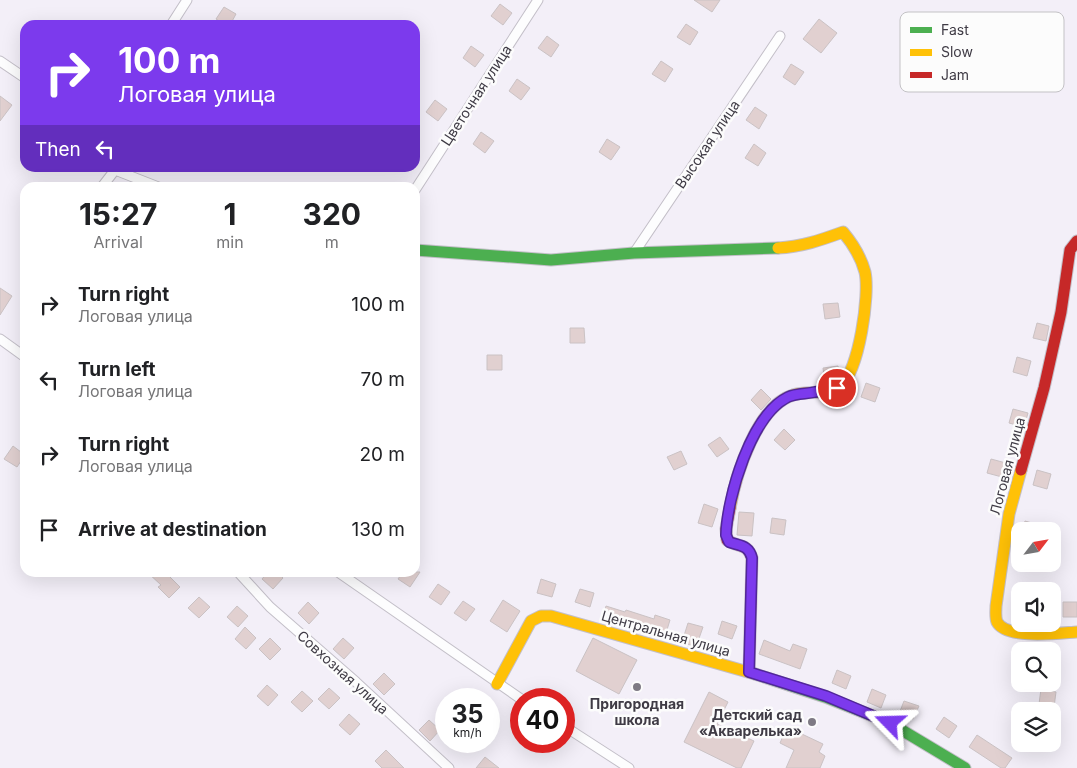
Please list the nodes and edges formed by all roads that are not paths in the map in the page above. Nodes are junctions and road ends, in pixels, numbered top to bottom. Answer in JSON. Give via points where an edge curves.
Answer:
{"nodes":[{"id":1,"x":187,"y":0,"type":"edge"},
{"id":2,"x":538,"y":0,"type":"edge"},
{"id":3,"x":175,"y":20,"type":"edge"},
{"id":4,"x":780,"y":36,"type":"dead end"},
{"id":5,"x":0,"y":60,"type":"edge"},
{"id":6,"x":20,"y":74,"type":"edge"},
{"id":7,"x":121,"y":172,"type":"edge"},
{"id":8,"x":146,"y":182,"type":"edge"},
{"id":9,"x":420,"y":182,"type":"edge"},
{"id":10,"x":1077,"y":241,"type":"edge"},
{"id":11,"x":420,"y":250,"type":"edge"},
{"id":12,"x":634,"y":253,"type":"junction"},
{"id":13,"x":0,"y":339,"type":"edge"},
{"id":14,"x":20,"y":353,"type":"edge"},
{"id":15,"x":243,"y":577,"type":"edge"},
{"id":16,"x":345,"y":577,"type":"edge"},
{"id":17,"x":1077,"y":632,"type":"edge"},
{"id":18,"x":749,"y":672,"type":"junction"},
{"id":19,"x":497,"y":684,"type":"junction"},
{"id":20,"x":510,"y":692,"type":"edge"},
{"id":21,"x":575,"y":733,"type":"edge"},
{"id":22,"x":449,"y":768,"type":"edge"},
{"id":23,"x":629,"y":768,"type":"edge"},
{"id":24,"x":965,"y":768,"type":"edge"}],
"edges":[{"from":1,"to":3,"type":"street"},
{"from":2,"to":9,"type":"street","name":"Цветочная улица"},
{"from":4,"to":12,"type":"street","name":"Высокая улица"},
{"from":5,"to":6,"type":"street"},
{"from":7,"to":8,"type":"street"},
{"from":10,"to":17,"type":"street","name":"Логовая улица","via":[[1070,250],[1061,312],[1044,388],[1009,514],[996,606],[997,621],[1002,628],[1035,634]]},
{"from":11,"to":12,"type":"street","via":[[551,260]]},
{"from":12,"to":18,"type":"street","via":[[794,247],[843,232],[862,262],[867,287],[857,353],[847,380],[837,388],[792,395],[781,401],[756,433],[733,489],[727,540],[745,546],[752,558]]},
{"from":13,"to":14,"type":"street"},
{"from":15,"to":22,"type":"street","name":"Совхозная улица","via":[[270,607]]},
{"from":16,"to":19,"type":"street"},
{"from":18,"to":19,"type":"street","name":"Центральная улица","via":[[551,616],[541,616],[531,622]]},
{"from":18,"to":24,"type":"street","name":"Центральная улица","via":[[826,696],[890,723]]},
{"from":19,"to":20,"type":"street"},
{"from":21,"to":23,"type":"street"}]}
